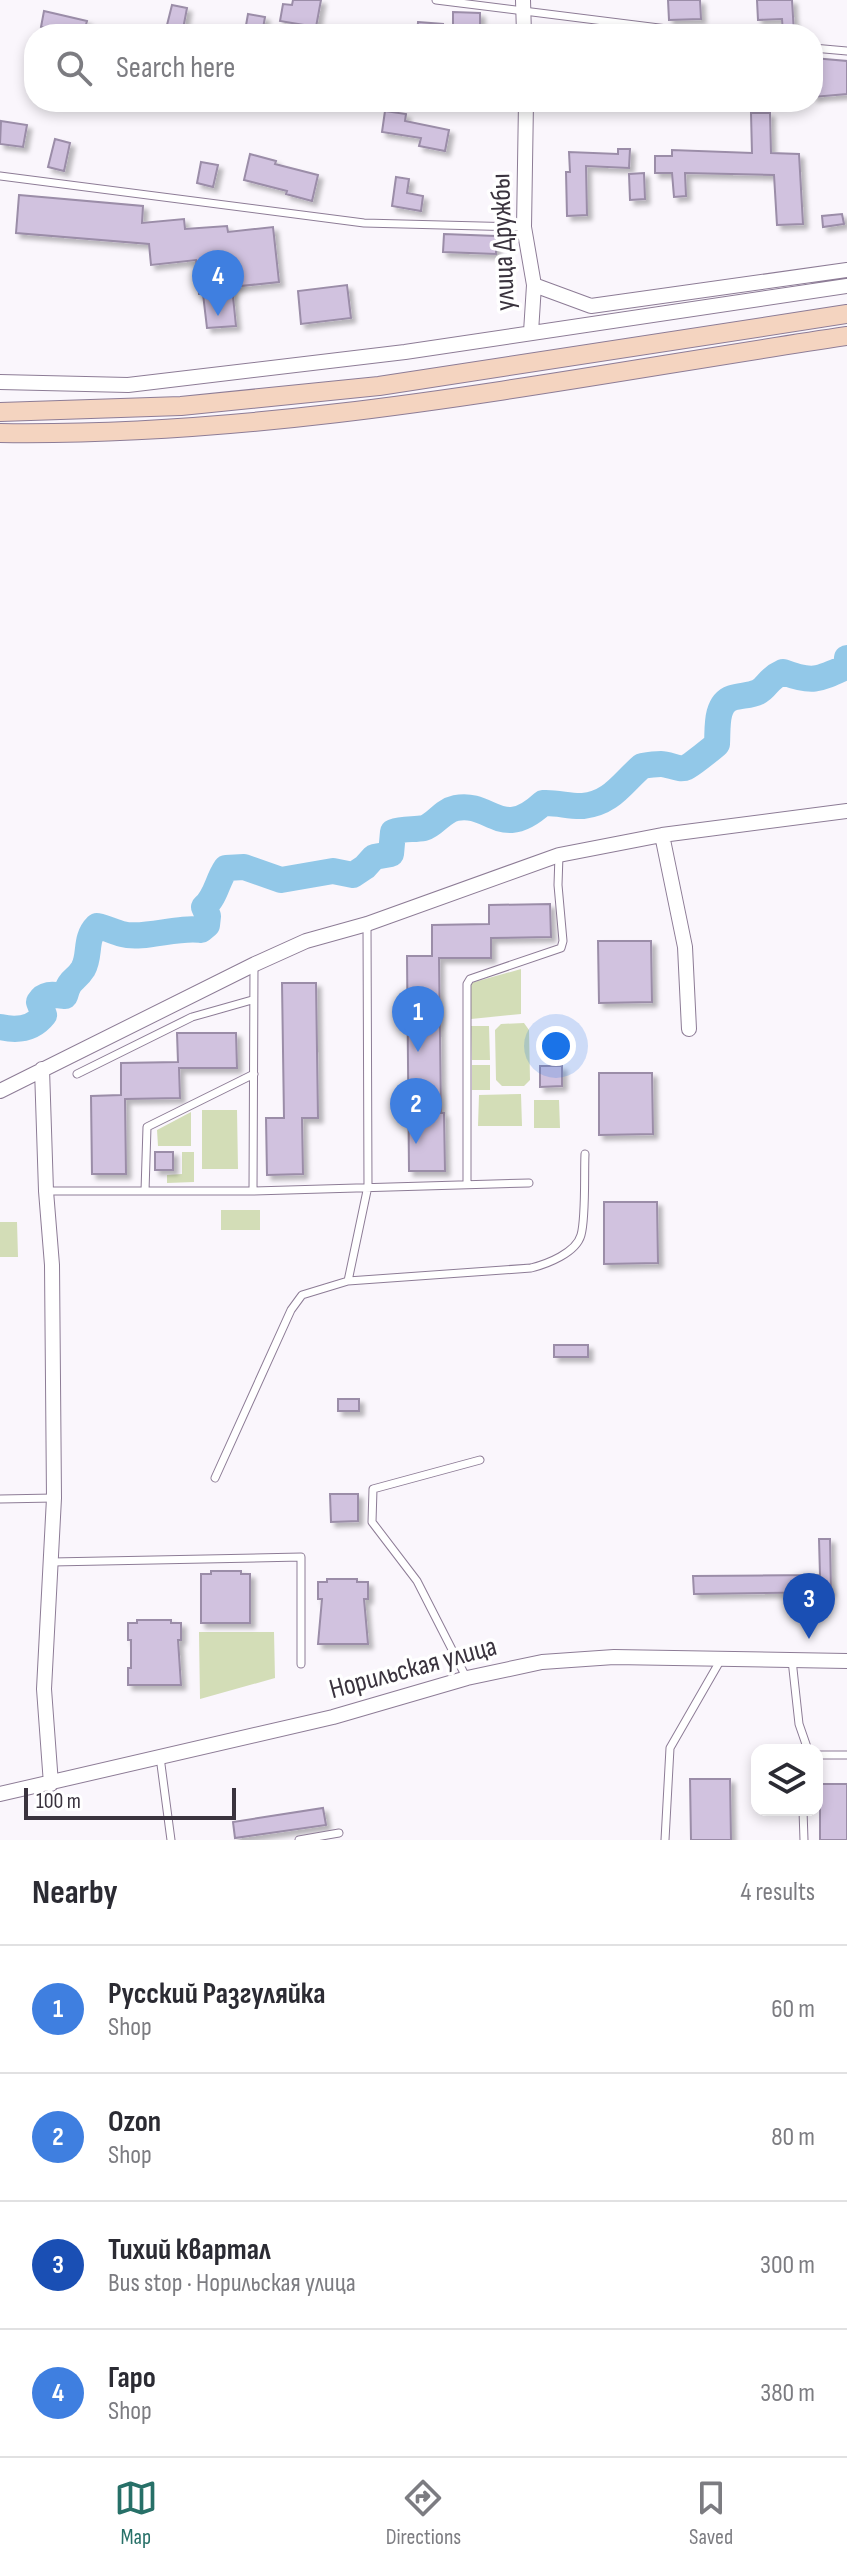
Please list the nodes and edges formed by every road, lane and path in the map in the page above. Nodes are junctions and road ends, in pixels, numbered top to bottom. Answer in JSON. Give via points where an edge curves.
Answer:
{"nodes":[{"id":1,"x":436,"y":0,"type":"edge"},
{"id":2,"x":523,"y":4,"type":"edge"},
{"id":3,"x":524,"y":24,"type":"edge"},
{"id":4,"x":646,"y":24,"type":"edge"},
{"id":5,"x":823,"y":49,"type":"edge"},
{"id":6,"x":847,"y":51,"type":"edge"},
{"id":7,"x":526,"y":112,"type":"edge"},
{"id":8,"x":0,"y":176,"type":"edge"},
{"id":9,"x":524,"y":227,"type":"junction"},
{"id":10,"x":847,"y":270,"type":"edge"},
{"id":11,"x":534,"y":285,"type":"junction"},
{"id":12,"x":847,"y":286,"type":"edge"},
{"id":13,"x":847,"y":314,"type":"edge"},
{"id":14,"x":531,"y":332,"type":"junction"},
{"id":15,"x":847,"y":336,"type":"edge"},
{"id":16,"x":0,"y":382,"type":"edge"},
{"id":17,"x":0,"y":412,"type":"edge"},
{"id":18,"x":0,"y":433,"type":"edge"},
{"id":19,"x":847,"y":811,"type":"edge"},
{"id":20,"x":662,"y":835,"type":"junction"},
{"id":21,"x":559,"y":855,"type":"junction"},
{"id":22,"x":367,"y":924,"type":"junction"},
{"id":23,"x":255,"y":964,"type":"junction"},
{"id":24,"x":252,"y":1000,"type":"junction"},
{"id":25,"x":689,"y":1029,"type":"dead end"},
{"id":26,"x":42,"y":1069,"type":"junction"},
{"id":27,"x":77,"y":1074,"type":"dead end"},
{"id":28,"x":254,"y":1074,"type":"junction"},
{"id":29,"x":0,"y":1091,"type":"edge"},
{"id":30,"x":585,"y":1154,"type":"dead end"},
{"id":31,"x":529,"y":1183,"type":"dead end"},
{"id":32,"x":467,"y":1184,"type":"junction"},
{"id":33,"x":368,"y":1186,"type":"junction"},
{"id":34,"x":46,"y":1191,"type":"junction"},
{"id":35,"x":145,"y":1191,"type":"junction"},
{"id":36,"x":253,"y":1191,"type":"junction"},
{"id":37,"x":348,"y":1281,"type":"junction"},
{"id":38,"x":480,"y":1460,"type":"dead end"},
{"id":39,"x":215,"y":1478,"type":"dead end"},
{"id":40,"x":54,"y":1498,"type":"junction"},
{"id":41,"x":0,"y":1499,"type":"edge"},
{"id":42,"x":52,"y":1562,"type":"junction"},
{"id":43,"x":721,"y":1659,"type":"junction"},
{"id":44,"x":792,"y":1660,"type":"junction"},
{"id":45,"x":847,"y":1661,"type":"edge"},
{"id":46,"x":301,"y":1664,"type":"dead end"},
{"id":47,"x":467,"y":1678,"type":"junction"},
{"id":48,"x":806,"y":1744,"type":"edge"},
{"id":49,"x":823,"y":1755,"type":"edge"},
{"id":50,"x":847,"y":1755,"type":"edge"},
{"id":51,"x":160,"y":1757,"type":"junction"},
{"id":52,"x":51,"y":1784,"type":"junction"},
{"id":53,"x":0,"y":1794,"type":"edge"},
{"id":54,"x":803,"y":1816,"type":"edge"},
{"id":55,"x":339,"y":1833,"type":"dead end"},
{"id":56,"x":171,"y":1840,"type":"edge"},
{"id":57,"x":299,"y":1840,"type":"edge"},
{"id":58,"x":665,"y":1840,"type":"edge"},
{"id":59,"x":804,"y":1840,"type":"edge"}],
"edges":[{"from":1,"to":2,"type":"lane"},
{"from":2,"to":3,"type":"street"},
{"from":2,"to":4,"type":"lane"},
{"from":5,"to":6,"type":"lane"},
{"from":7,"to":9,"type":"street","name":"улица Дружбы"},
{"from":8,"to":9,"type":"lane","via":[[364,223]]},
{"from":9,"to":11,"type":"street","name":"улица Дружбы"},
{"from":10,"to":11,"type":"street","via":[[591,306]]},
{"from":11,"to":14,"type":"street","name":"улица Дружбы"},
{"from":12,"to":14,"type":"street"},
{"from":13,"to":17,"type":"main road","via":[[379,386],[181,406]]},
{"from":14,"to":16,"type":"street","via":[[128,385]]},
{"from":15,"to":18,"type":"main road","via":[[381,409],[174,430]]},
{"from":19,"to":20,"type":"street"},
{"from":20,"to":21,"type":"street"},
{"from":20,"to":25,"type":"street","via":[[685,947]]},
{"from":21,"to":22,"type":"street"},
{"from":21,"to":32,"type":"lane","via":[[561,948],[467,984]]},
{"from":22,"to":23,"type":"street","via":[[306,941]]},
{"from":22,"to":33,"type":"lane"},
{"from":23,"to":24,"type":"lane"},
{"from":23,"to":26,"type":"street"},
{"from":24,"to":27,"type":"lane","via":[[192,1017]]},
{"from":24,"to":28,"type":"lane"},
{"from":26,"to":29,"type":"street"},
{"from":26,"to":34,"type":"street"},
{"from":28,"to":35,"type":"lane","via":[[147,1127]]},
{"from":28,"to":36,"type":"lane"},
{"from":30,"to":37,"type":"lane","via":[[581,1237],[548,1263]]},
{"from":31,"to":32,"type":"lane"},
{"from":32,"to":33,"type":"lane"},
{"from":33,"to":36,"type":"lane"},
{"from":33,"to":37,"type":"lane"},
{"from":34,"to":35,"type":"lane"},
{"from":34,"to":40,"type":"street","via":[[52,1265]]},
{"from":35,"to":36,"type":"lane"},
{"from":37,"to":39,"type":"lane","via":[[302,1295],[291,1310]]},
{"from":38,"to":47,"type":"lane","via":[[373,1489],[372,1522],[417,1581]]},
{"from":40,"to":41,"type":"lane"},
{"from":40,"to":42,"type":"street"},
{"from":42,"to":46,"type":"lane","via":[[301,1557]]},
{"from":42,"to":52,"type":"street","via":[[44,1689]]},
{"from":43,"to":44,"type":"street","name":"Норильская улица"},
{"from":43,"to":47,"type":"street","name":"Норильская улица","via":[[542,1662]]},
{"from":43,"to":58,"type":"lane","via":[[670,1748]]},
{"from":44,"to":45,"type":"street","name":"Норильская улица"},
{"from":44,"to":48,"type":"lane"},
{"from":47,"to":51,"type":"street","name":"Норильская улица","via":[[333,1717]]},
{"from":49,"to":50,"type":"lane"},
{"from":51,"to":52,"type":"street","name":"Норильская улица"},
{"from":51,"to":56,"type":"lane"},
{"from":52,"to":53,"type":"street","name":"Норильская улица"},
{"from":54,"to":59,"type":"lane"},
{"from":55,"to":57,"type":"lane"}]}
